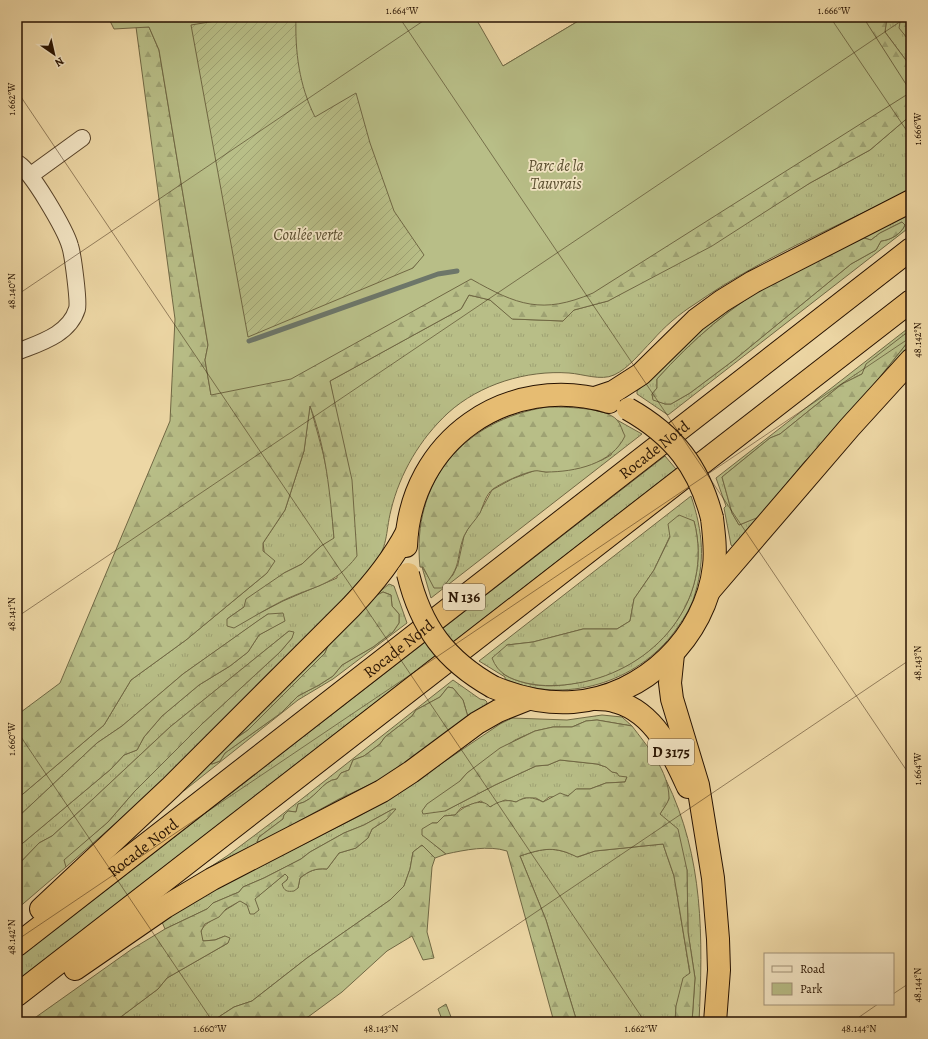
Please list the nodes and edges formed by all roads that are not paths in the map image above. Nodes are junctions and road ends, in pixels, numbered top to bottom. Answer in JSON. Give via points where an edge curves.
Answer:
{"nodes":[{"id":1,"x":82,"y":138,"type":"dead end"},
{"id":2,"x":17,"y":162,"type":"edge"},
{"id":3,"x":30,"y":175,"type":"junction"},
{"id":4,"x":911,"y":201,"type":"edge"},
{"id":5,"x":911,"y":249,"type":"edge"},
{"id":6,"x":911,"y":301,"type":"edge"},
{"id":7,"x":17,"y":352,"type":"edge"},
{"id":8,"x":911,"y":360,"type":"edge"},
{"id":9,"x":595,"y":398,"type":"junction"},
{"id":10,"x":407,"y":532,"type":"junction"},
{"id":11,"x":709,"y":590,"type":"junction"},
{"id":12,"x":673,"y":654,"type":"junction"},
{"id":13,"x":596,"y":698,"type":"junction"},
{"id":14,"x":528,"y":699,"type":"junction"},
{"id":15,"x":707,"y":843,"type":"junction"},
{"id":16,"x":17,"y":929,"type":"edge"},
{"id":17,"x":17,"y":945,"type":"edge"},
{"id":18,"x":17,"y":995,"type":"edge"},
{"id":19,"x":17,"y":1010,"type":"edge"},
{"id":20,"x":715,"y":1022,"type":"edge"}],
"edges":[{"from":1,"to":3,"type":"street"},
{"from":2,"to":3,"type":"street"},
{"from":3,"to":7,"type":"street","via":[[67,235],[71,247],[77,308],[71,322],[60,332]]},
{"from":4,"to":9,"type":"highway","via":[[753,282],[722,301],[686,329],[641,374],[613,392]]},
{"from":5,"to":17,"type":"highway","name":"Rocade Nord","number":"N 136"},
{"from":6,"to":18,"type":"highway","number":"N 136"},
{"from":8,"to":11,"type":"highway"},
{"from":9,"to":10,"type":"highway","via":[[566,394],[530,397],[509,403],[471,423],[439,453],[427,471],[415,497]]},
{"from":9,"to":11,"type":"highway","bridge":true,"via":[[628,409],[658,428],[683,454],[701,484],[712,518],[715,542]]},
{"from":10,"to":14,"type":"highway","bridge":true,"via":[[408,574],[413,594],[420,614],[443,649],[475,677],[493,687]]},
{"from":10,"to":16,"type":"highway","via":[[377,579],[351,607],[171,787],[57,895]]},
{"from":11,"to":12,"type":"highway","via":[[688,635]]},
{"from":12,"to":13,"type":"highway","via":[[638,682]]},
{"from":12,"to":15,"type":"highway","via":[[670,683],[672,699],[698,784]]},
{"from":13,"to":14,"type":"highway","via":[[573,702]]},
{"from":13,"to":15,"type":"highway","number":"D 3175","via":[[617,701],[629,706],[655,728],[676,761]]},
{"from":14,"to":19,"type":"highway","via":[[477,723],[382,791],[212,879],[172,903]]},
{"from":15,"to":20,"type":"highway","number":"D 3175","via":[[718,939],[719,970]]}]}
